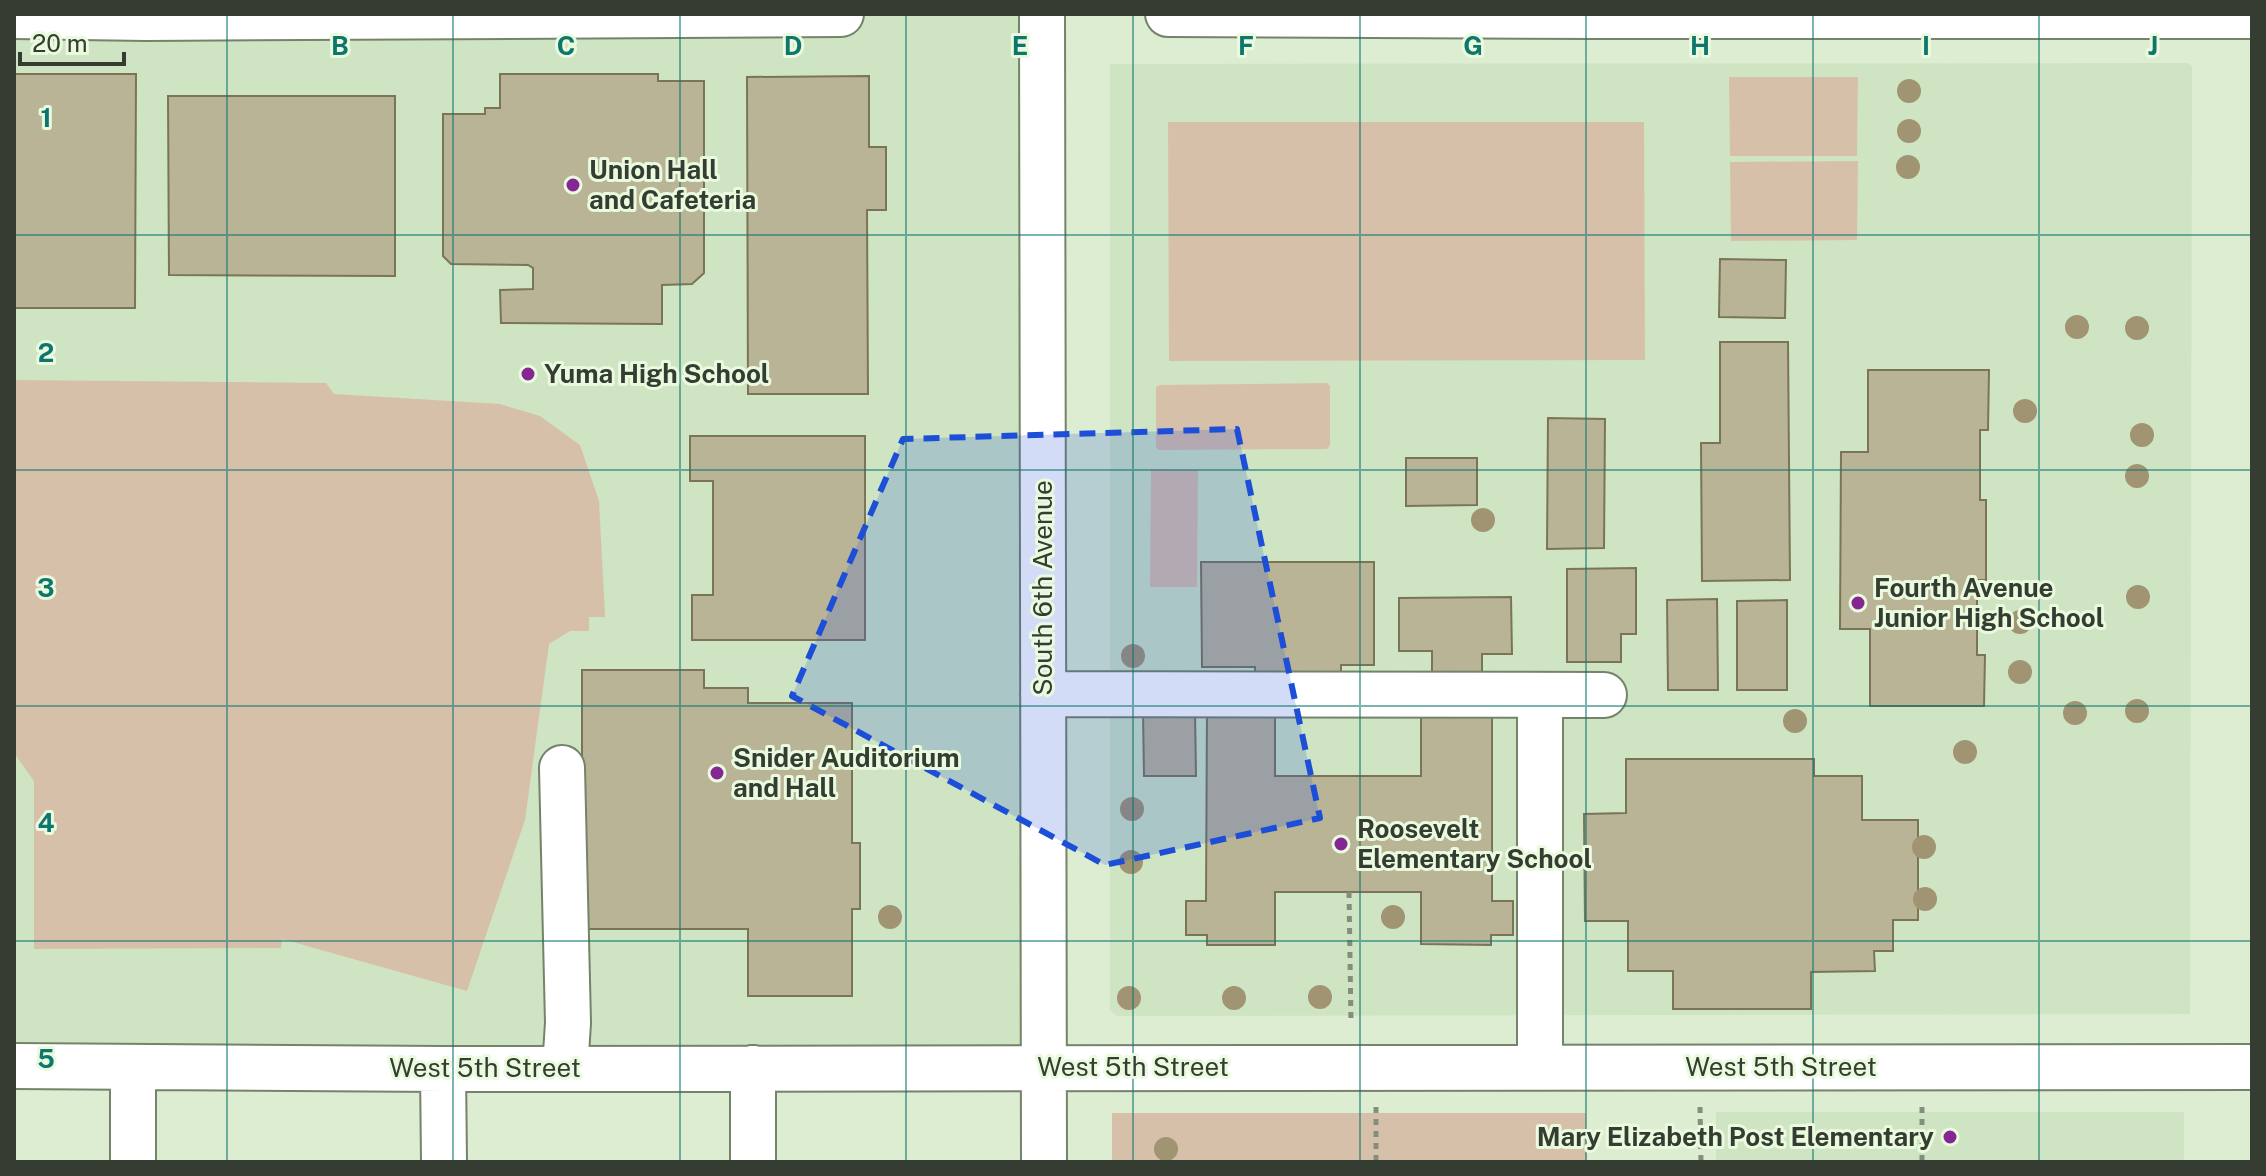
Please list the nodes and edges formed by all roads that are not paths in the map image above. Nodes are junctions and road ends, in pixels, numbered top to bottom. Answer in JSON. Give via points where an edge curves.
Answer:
{"nodes":[{"id":1,"x":739,"y":14,"type":"edge"},
{"id":2,"x":841,"y":14,"type":"edge"},
{"id":3,"x":1042,"y":14,"type":"edge"},
{"id":4,"x":1168,"y":14,"type":"edge"},
{"id":5,"x":439,"y":15,"type":"edge"},
{"id":6,"x":1345,"y":15,"type":"edge"},
{"id":7,"x":1652,"y":15,"type":"edge"},
{"id":8,"x":1954,"y":15,"type":"edge"},
{"id":9,"x":14,"y":16,"type":"edge"},
{"id":10,"x":146,"y":16,"type":"edge"},
{"id":11,"x":2252,"y":16,"type":"edge"},
{"id":12,"x":1043,"y":694,"type":"junction"},
{"id":13,"x":1604,"y":695,"type":"dead end"},
{"id":14,"x":1540,"y":718,"type":"dead end"},
{"id":15,"x":562,"y":768,"type":"dead end"},
{"id":16,"x":14,"y":1066,"type":"edge"},
{"id":17,"x":133,"y":1067,"type":"junction"},
{"id":18,"x":1044,"y":1067,"type":"junction"},
{"id":19,"x":1540,"y":1067,"type":"junction"},
{"id":20,"x":2252,"y":1067,"type":"edge"},
{"id":21,"x":753,"y":1068,"type":"junction"},
{"id":22,"x":443,"y":1069,"type":"junction"},
{"id":23,"x":565,"y":1069,"type":"junction"},
{"id":24,"x":133,"y":1162,"type":"edge"},
{"id":25,"x":444,"y":1162,"type":"edge"},
{"id":26,"x":753,"y":1162,"type":"edge"},
{"id":27,"x":1044,"y":1162,"type":"edge"}],
"edges":[{"from":1,"to":2,"type":"street"},
{"from":1,"to":5,"type":"street"},
{"from":3,"to":12,"type":"street","name":"South 6th Avenue"},
{"from":4,"to":6,"type":"street"},
{"from":5,"to":10,"type":"street"},
{"from":6,"to":7,"type":"street"},
{"from":7,"to":8,"type":"street"},
{"from":8,"to":11,"type":"street"},
{"from":9,"to":10,"type":"street"},
{"from":12,"to":13,"type":"street"},
{"from":12,"to":18,"type":"street","name":"South 6th Avenue"},
{"from":14,"to":19,"type":"street"},
{"from":15,"to":23,"type":"street"},
{"from":16,"to":17,"type":"street","name":"West 5th Street"},
{"from":17,"to":22,"type":"street","name":"West 5th Street"},
{"from":17,"to":24,"type":"street"},
{"from":18,"to":19,"type":"street","name":"West 5th Street"},
{"from":18,"to":21,"type":"street","name":"West 5th Street"},
{"from":18,"to":27,"type":"street","name":"South 6th Avenue"},
{"from":19,"to":20,"type":"street","name":"West 5th Street"},
{"from":21,"to":23,"type":"street","name":"West 5th Street"},
{"from":21,"to":26,"type":"street"},
{"from":22,"to":23,"type":"street","name":"West 5th Street"},
{"from":22,"to":25,"type":"street"}]}
